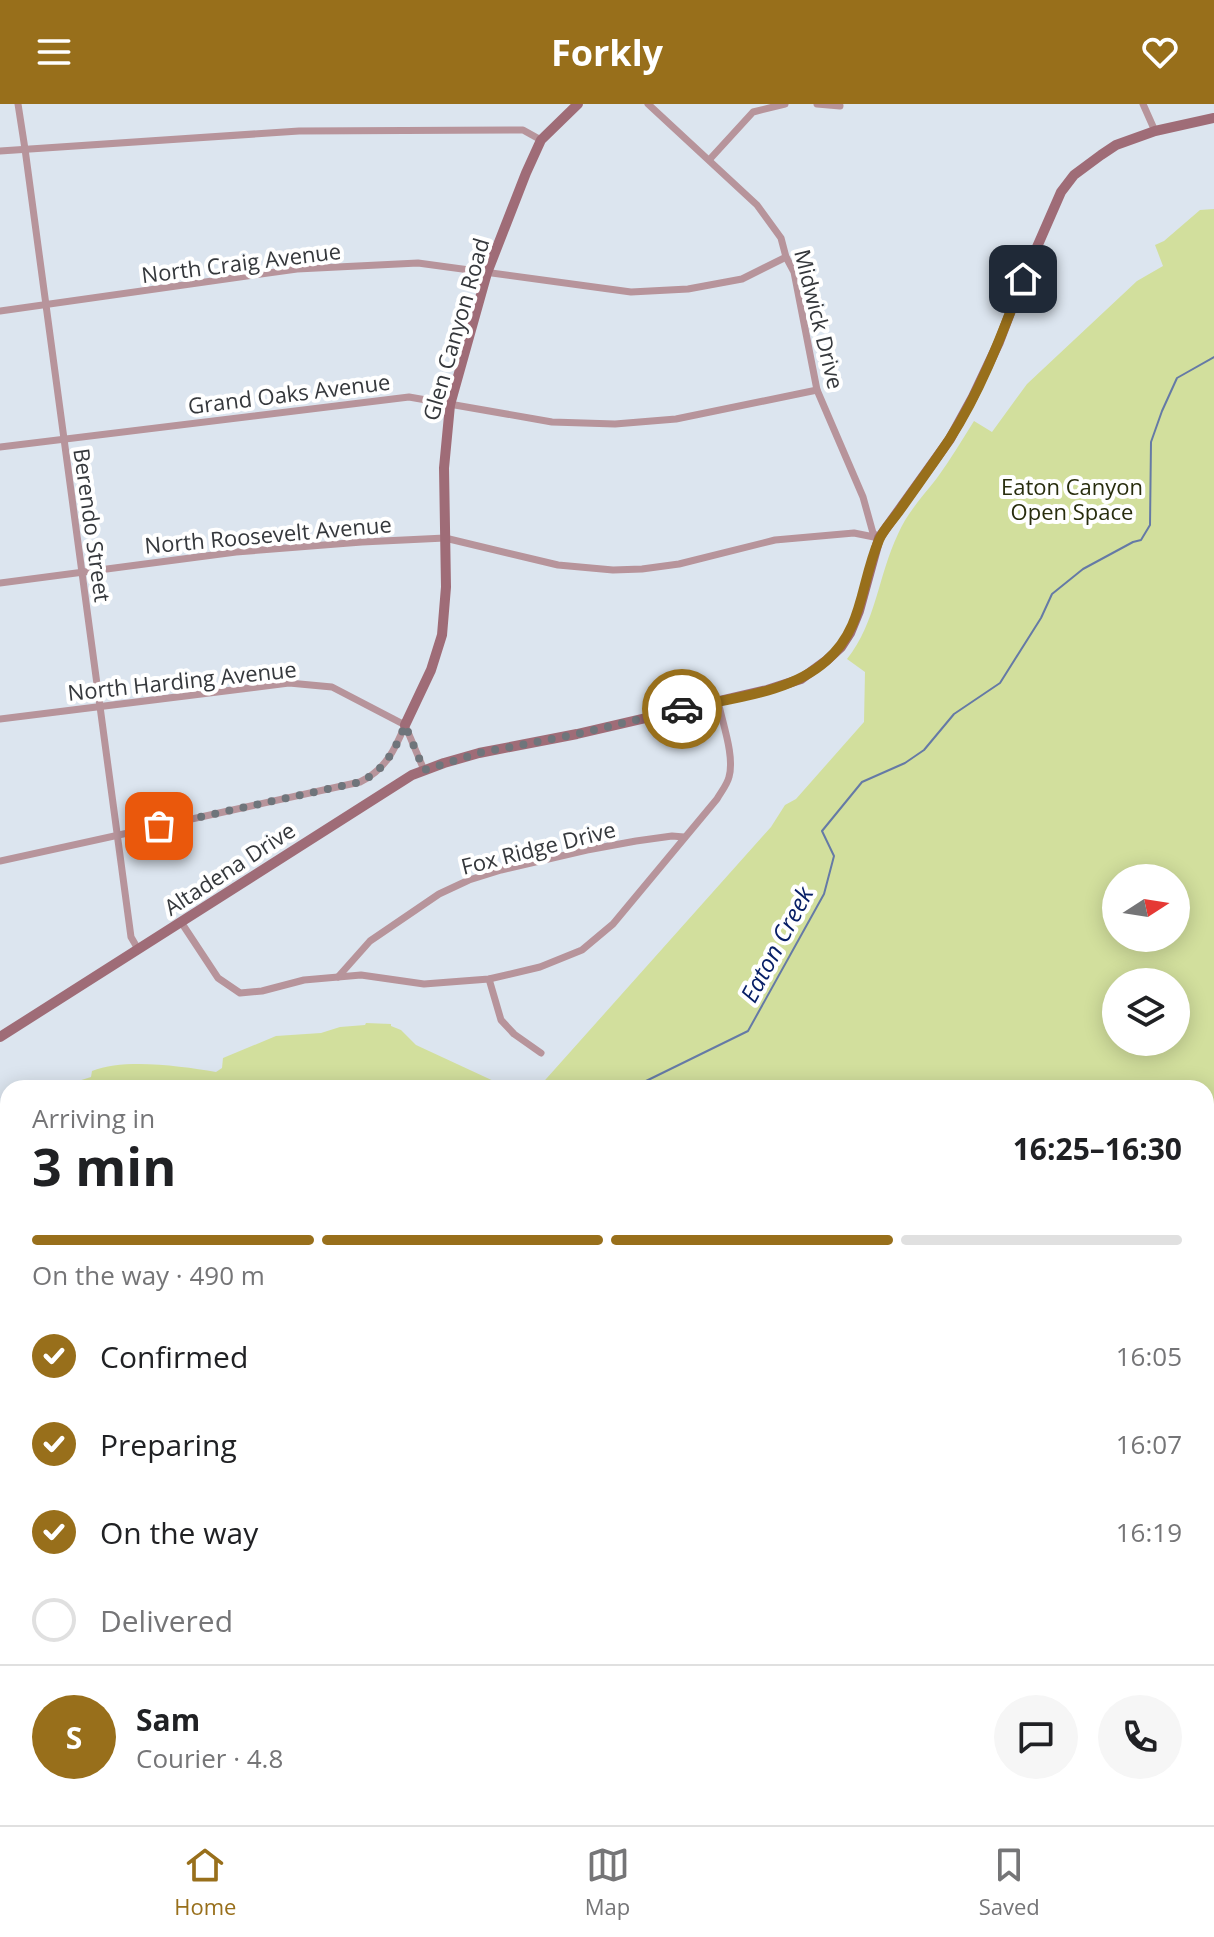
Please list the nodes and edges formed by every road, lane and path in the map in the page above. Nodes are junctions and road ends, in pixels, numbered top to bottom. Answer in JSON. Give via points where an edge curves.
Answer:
{"nodes":[{"id":1,"x":18,"y":104,"type":"edge"},
{"id":2,"x":578,"y":104,"type":"edge"},
{"id":3,"x":648,"y":104,"type":"edge"},
{"id":4,"x":785,"y":104,"type":"edge"},
{"id":5,"x":817,"y":104,"type":"edge"},
{"id":6,"x":1143,"y":104,"type":"edge"},
{"id":7,"x":840,"y":106,"type":"dead end"},
{"id":8,"x":1214,"y":118,"type":"edge"},
{"id":9,"x":1155,"y":131,"type":"junction"},
{"id":10,"x":541,"y":140,"type":"junction"},
{"id":11,"x":25,"y":149,"type":"junction"},
{"id":12,"x":0,"y":151,"type":"edge"},
{"id":13,"x":710,"y":159,"type":"junction"},
{"id":14,"x":786,"y":257,"type":"junction"},
{"id":15,"x":487,"y":273,"type":"junction"},
{"id":16,"x":45,"y":304,"type":"junction"},
{"id":17,"x":0,"y":311,"type":"edge"},
{"id":18,"x":817,"y":390,"type":"junction"},
{"id":19,"x":450,"y":405,"type":"junction"},
{"id":20,"x":63,"y":438,"type":"junction"},
{"id":21,"x":0,"y":447,"type":"edge"},
{"id":22,"x":445,"y":538,"type":"junction"},
{"id":23,"x":879,"y":538,"type":"junction"},
{"id":24,"x":82,"y":572,"type":"junction"},
{"id":25,"x":0,"y":583,"type":"edge"},
{"id":26,"x":718,"y":701,"type":"junction"},
{"id":27,"x":100,"y":706,"type":"junction"},
{"id":28,"x":0,"y":719,"type":"edge"},
{"id":29,"x":405,"y":725,"type":"junction"},
{"id":30,"x":424,"y":770,"type":"junction"},
{"id":31,"x":118,"y":835,"type":"junction"},
{"id":32,"x":684,"y":837,"type":"junction"},
{"id":33,"x":0,"y":861,"type":"edge"},
{"id":34,"x":181,"y":922,"type":"junction"},
{"id":35,"x":138,"y":949,"type":"junction"},
{"id":36,"x":338,"y":977,"type":"junction"},
{"id":37,"x":489,"y":979,"type":"junction"},
{"id":38,"x":0,"y":1037,"type":"edge"},
{"id":39,"x":541,"y":1053,"type":"dead end"}],
"edges":[{"from":1,"to":11,"type":"street","name":"Berendo Street"},
{"from":2,"to":10,"type":"main road","name":"Glen Canyon Road"},
{"from":3,"to":13,"type":"street","name":"Midwick Drive"},
{"from":4,"to":13,"type":"street","via":[[753,112]]},
{"from":5,"to":7,"type":"street"},
{"from":6,"to":9,"type":"street"},
{"from":8,"to":9,"type":"main road","name":"Altadena Drive"},
{"from":9,"to":23,"type":"main road","name":"Altadena Drive","via":[[1116,145],[1074,175],[1061,192],[973,397],[950,439]]},
{"from":10,"to":11,"type":"street","via":[[523,130],[299,131]]},
{"from":10,"to":15,"type":"main road","name":"Glen Canyon Road"},
{"from":11,"to":12,"type":"street"},
{"from":11,"to":16,"type":"street","name":"Berendo Street"},
{"from":13,"to":14,"type":"street","name":"Midwick Drive","via":[[757,205],[781,238]]},
{"from":14,"to":15,"type":"street","name":"North Craig Avenue","via":[[742,279],[688,289],[631,292]]},
{"from":14,"to":18,"type":"street","name":"Midwick Drive","via":[[794,272]]},
{"from":15,"to":16,"type":"street","name":"North Craig Avenue","via":[[418,263],[297,269]]},
{"from":15,"to":19,"type":"main road","name":"Glen Canyon Road"},
{"from":16,"to":17,"type":"street","name":"North Craig Avenue"},
{"from":16,"to":20,"type":"street","name":"Berendo Street"},
{"from":18,"to":19,"type":"street","name":"Grand Oaks Avenue","via":[[695,416],[615,424],[552,422]]},
{"from":18,"to":23,"type":"street","name":"Midwick Drive"},
{"from":19,"to":20,"type":"street","name":"Grand Oaks Avenue","via":[[409,397]]},
{"from":19,"to":22,"type":"main road","name":"Glen Canyon Road"},
{"from":20,"to":21,"type":"street","name":"Grand Oaks Avenue"},
{"from":20,"to":24,"type":"street","name":"Berendo Street"},
{"from":22,"to":23,"type":"street","name":"North Roosevelt Avenue","via":[[558,565],[613,570],[679,564],[775,540],[854,533]]},
{"from":22,"to":24,"type":"street","name":"North Roosevelt Avenue","via":[[236,552]]},
{"from":22,"to":29,"type":"main road","name":"Glen Canyon Road","via":[[442,635]]},
{"from":23,"to":26,"type":"main road","name":"Altadena Drive","via":[[859,611],[841,647],[801,679]]},
{"from":24,"to":25,"type":"street","name":"North Roosevelt Avenue"},
{"from":24,"to":27,"type":"street","name":"Berendo Street"},
{"from":26,"to":30,"type":"main road","name":"Altadena Drive"},
{"from":26,"to":32,"type":"street","via":[[730,776]]},
{"from":27,"to":28,"type":"street","name":"North Harding Avenue"},
{"from":27,"to":29,"type":"street","name":"North Harding Avenue","via":[[289,683],[332,687]]},
{"from":27,"to":31,"type":"street","name":"Berendo Street"},
{"from":29,"to":30,"type":"street"},
{"from":29,"to":31,"type":"street","via":[[383,766],[360,782]]},
{"from":30,"to":34,"type":"main road","name":"Altadena Drive"},
{"from":31,"to":33,"type":"street"},
{"from":31,"to":35,"type":"street","name":"Berendo Street","via":[[131,937]]},
{"from":32,"to":36,"type":"street","name":"Fox Ridge Drive","via":[[587,850],[469,880],[370,941]]},
{"from":32,"to":37,"type":"street","via":[[613,924],[582,950]]},
{"from":34,"to":35,"type":"main road","name":"Altadena Drive"},
{"from":34,"to":36,"type":"street","via":[[218,978],[240,993]]},
{"from":35,"to":38,"type":"main road","name":"Altadena Drive"},
{"from":36,"to":37,"type":"street","via":[[424,984]]},
{"from":37,"to":39,"type":"street","via":[[501,1020]]}]}
